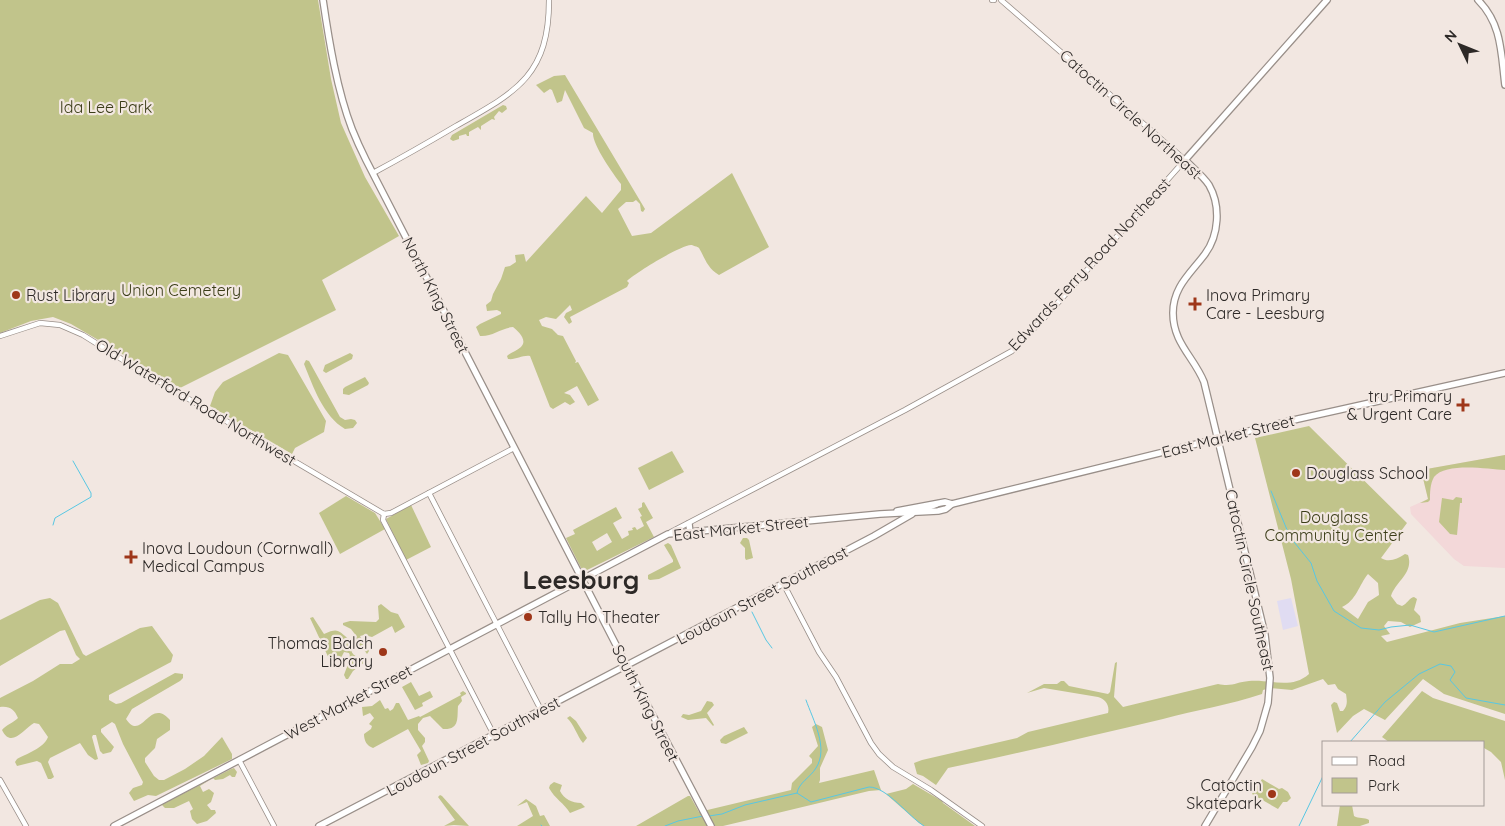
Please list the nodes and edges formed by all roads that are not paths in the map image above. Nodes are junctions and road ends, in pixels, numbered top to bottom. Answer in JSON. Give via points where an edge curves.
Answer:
{"nodes":[{"id":1,"x":323,"y":0,"type":"edge"},
{"id":2,"x":549,"y":0,"type":"edge"},
{"id":3,"x":1001,"y":0,"type":"edge"},
{"id":4,"x":1327,"y":0,"type":"edge"},
{"id":5,"x":1478,"y":0,"type":"edge"},
{"id":6,"x":1505,"y":85,"type":"edge"},
{"id":7,"x":1186,"y":160,"type":"junction"},
{"id":8,"x":373,"y":173,"type":"junction"},
{"id":9,"x":0,"y":336,"type":"edge"},
{"id":10,"x":1505,"y":373,"type":"edge"},
{"id":11,"x":1218,"y":438,"type":"junction"},
{"id":12,"x":514,"y":448,"type":"junction"},
{"id":13,"x":429,"y":493,"type":"junction"},
{"id":14,"x":937,"y":504,"type":"junction"},
{"id":15,"x":952,"y":504,"type":"junction"},
{"id":16,"x":938,"y":511,"type":"junction"},
{"id":17,"x":914,"y":513,"type":"junction"},
{"id":18,"x":384,"y":514,"type":"junction"},
{"id":19,"x":880,"y":514,"type":"junction"},
{"id":20,"x":689,"y":524,"type":"junction"},
{"id":21,"x":897,"y":524,"type":"junction"},
{"id":22,"x":690,"y":533,"type":"junction"},
{"id":23,"x":668,"y":534,"type":"junction"},
{"id":24,"x":582,"y":579,"type":"junction"},
{"id":25,"x":783,"y":583,"type":"junction"},
{"id":26,"x":497,"y":624,"type":"junction"},
{"id":27,"x":449,"y":648,"type":"junction"},
{"id":28,"x":626,"y":665,"type":"junction"},
{"id":29,"x":541,"y":710,"type":"junction"},
{"id":30,"x":494,"y":735,"type":"junction"},
{"id":31,"x":239,"y":760,"type":"junction"},
{"id":32,"x":0,"y":780,"type":"edge"},
{"id":33,"x":710,"y":825,"type":"edge"},
{"id":34,"x":26,"y":826,"type":"edge"},
{"id":35,"x":114,"y":826,"type":"edge"},
{"id":36,"x":274,"y":826,"type":"edge"},
{"id":37,"x":319,"y":826,"type":"edge"},
{"id":38,"x":982,"y":826,"type":"edge"},
{"id":39,"x":1205,"y":826,"type":"edge"}],
"edges":[{"from":1,"to":8,"type":"main road","name":"North King Street","via":[[344,104],[351,128]]},
{"from":2,"to":8,"type":"street","via":[[544,47],[534,68],[520,85],[497,103]]},
{"from":3,"to":7,"type":"street","name":"Catoctin Circle Northeast"},
{"from":4,"to":7,"type":"main road","name":"Edwards Ferry Road Northeast"},
{"from":5,"to":6,"type":"main road","via":[[1496,26]]},
{"from":7,"to":11,"type":"main road","name":"Catoctin Circle Northeast","via":[[1212,192],[1216,223],[1208,248],[1179,288],[1174,322],[1179,341],[1204,382]]},
{"from":7,"to":20,"type":"street","name":"Edwards Ferry Road Northeast","via":[[1012,351]]},
{"from":8,"to":12,"type":"main road","name":"North King Street"},
{"from":9,"to":18,"type":"street","name":"Old Waterford Road Northwest","via":[[40,323],[60,325],[84,335]]},
{"from":10,"to":11,"type":"main road","name":"East Market Street"},
{"from":11,"to":15,"type":"main road","name":"East Market Street"},
{"from":11,"to":39,"type":"main road","name":"Catoctin Circle Southeast","via":[[1265,635],[1270,686],[1266,713],[1257,737]]},
{"from":12,"to":13,"type":"street"},
{"from":12,"to":24,"type":"main road","name":"North King Street"},
{"from":13,"to":18,"type":"street"},
{"from":13,"to":26,"type":"street"},
{"from":14,"to":15,"type":"main road","name":"East Market Street"},
{"from":14,"to":17,"type":"main road","name":"Loudoun Street Southeast"},
{"from":14,"to":19,"type":"main road","name":"East Market Street"},
{"from":15,"to":16,"type":"main road","name":"East Market Street"},
{"from":16,"to":17,"type":"main road","name":"East Market Street"},
{"from":16,"to":21,"type":"main road","name":"Loudoun Street Southeast"},
{"from":17,"to":19,"type":"main road","name":"East Market Street"},
{"from":17,"to":21,"type":"main road","name":"Loudoun Street Southeast"},
{"from":18,"to":27,"type":"street","via":[[383,520]]},
{"from":19,"to":22,"type":"main road","name":"East Market Street"},
{"from":20,"to":22,"type":"main road"},
{"from":20,"to":23,"type":"street","name":"Edwards Ferry Road Northeast"},
{"from":21,"to":25,"type":"main road","name":"Loudoun Street Southeast"},
{"from":22,"to":23,"type":"main road","name":"East Market Street"},
{"from":23,"to":24,"type":"main road","name":"East Market Street"},
{"from":24,"to":26,"type":"main road","name":"West Market Street"},
{"from":24,"to":28,"type":"main road","name":"South King Street"},
{"from":25,"to":28,"type":"main road","name":"Loudoun Street Southeast"},
{"from":25,"to":38,"type":"street","via":[[819,652],[880,754],[894,767]]},
{"from":26,"to":27,"type":"main road","name":"West Market Street"},
{"from":26,"to":29,"type":"street"},
{"from":27,"to":30,"type":"street"},
{"from":27,"to":31,"type":"main road","name":"West Market Street"},
{"from":28,"to":29,"type":"main road","name":"Loudoun Street Southwest"},
{"from":28,"to":33,"type":"main road","name":"South King Street"},
{"from":29,"to":30,"type":"main road","name":"Loudoun Street Southwest"},
{"from":30,"to":37,"type":"main road","name":"Loudoun Street Southwest"},
{"from":31,"to":35,"type":"main road","name":"West Market Street"},
{"from":31,"to":36,"type":"street"},
{"from":32,"to":34,"type":"street"}]}
